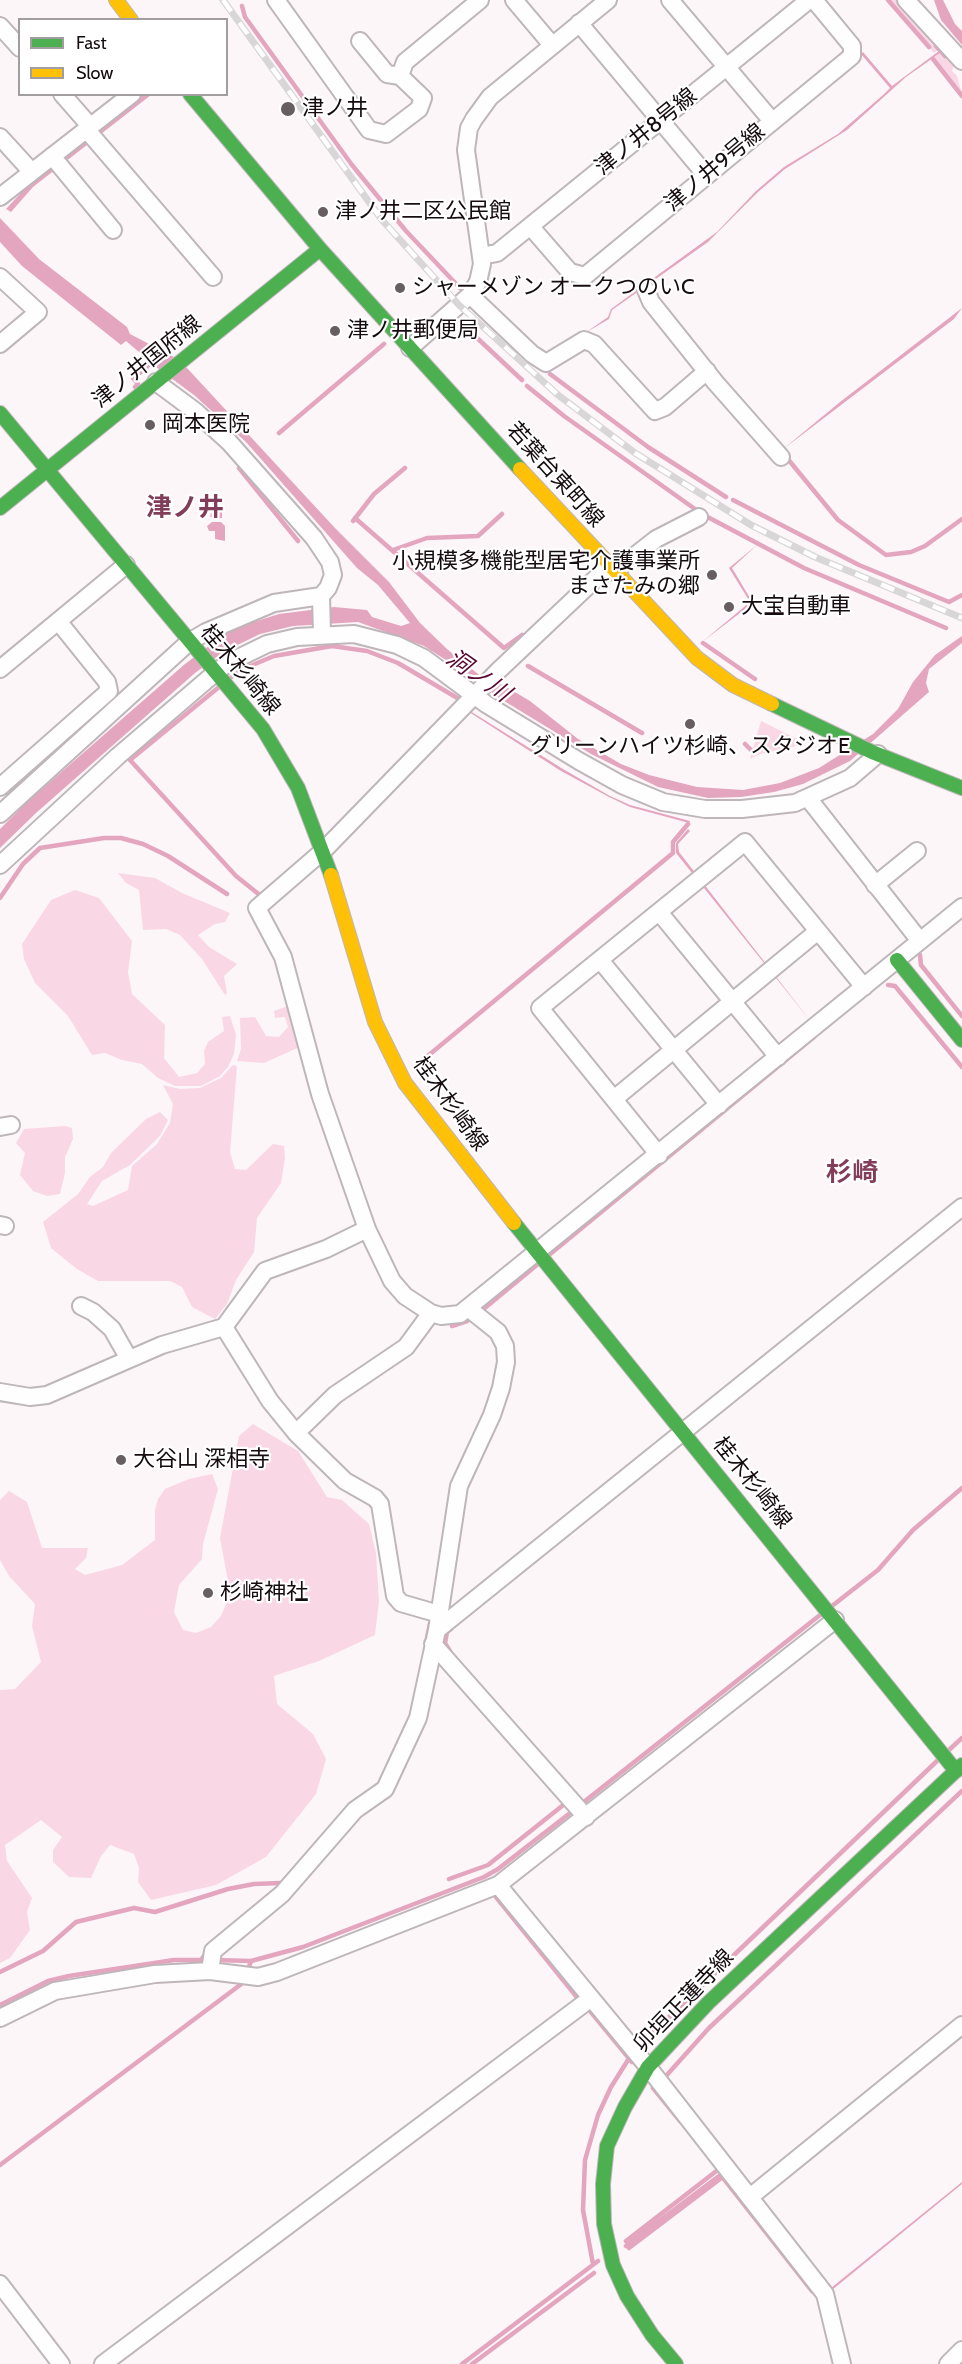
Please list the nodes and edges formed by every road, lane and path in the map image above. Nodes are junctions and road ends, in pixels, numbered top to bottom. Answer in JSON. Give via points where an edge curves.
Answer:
{"nodes":[{"id":1,"x":116,"y":0,"type":"edge"},
{"id":2,"x":276,"y":0,"type":"edge"},
{"id":3,"x":480,"y":0,"type":"edge"},
{"id":4,"x":514,"y":0,"type":"edge"},
{"id":5,"x":608,"y":0,"type":"edge"},
{"id":6,"x":670,"y":0,"type":"edge"},
{"id":7,"x":809,"y":0,"type":"edge"},
{"id":8,"x":814,"y":0,"type":"edge"},
{"id":9,"x":906,"y":0,"type":"edge"},
{"id":10,"x":130,"y":18,"type":"edge"},
{"id":11,"x":579,"y":23,"type":"junction"},
{"id":12,"x":0,"y":26,"type":"edge"},
{"id":13,"x":360,"y":41,"type":"dead end"},
{"id":14,"x":552,"y":45,"type":"junction"},
{"id":15,"x":18,"y":46,"type":"edge"},
{"id":16,"x":962,"y":61,"type":"edge"},
{"id":17,"x":727,"y":68,"type":"junction"},
{"id":18,"x":400,"y":76,"type":"junction"},
{"id":19,"x":64,"y":96,"type":"edge"},
{"id":20,"x":129,"y":96,"type":"edge"},
{"id":21,"x":192,"y":96,"type":"edge"},
{"id":22,"x":659,"y":121,"type":"junction"},
{"id":23,"x":772,"y":121,"type":"junction"},
{"id":24,"x":88,"y":128,"type":"junction"},
{"id":25,"x":0,"y":136,"type":"edge"},
{"id":26,"x":51,"y":156,"type":"junction"},
{"id":27,"x":32,"y":172,"type":"junction"},
{"id":28,"x":706,"y":176,"type":"junction"},
{"id":29,"x":0,"y":197,"type":"edge"},
{"id":30,"x":530,"y":226,"type":"junction"},
{"id":31,"x":113,"y":230,"type":"dead end"},
{"id":32,"x":320,"y":249,"type":"junction"},
{"id":33,"x":481,"y":256,"type":"junction"},
{"id":34,"x":0,"y":277,"type":"edge"},
{"id":35,"x":213,"y":277,"type":"dead end"},
{"id":36,"x":646,"y":290,"type":"dead end"},
{"id":37,"x":470,"y":295,"type":"junction"},
{"id":38,"x":0,"y":344,"type":"edge"},
{"id":39,"x":410,"y":348,"type":"junction"},
{"id":40,"x":707,"y":371,"type":"junction"},
{"id":41,"x":158,"y":381,"type":"junction"},
{"id":42,"x":0,"y":412,"type":"edge"},
{"id":43,"x":782,"y":457,"type":"dead end"},
{"id":44,"x":48,"y":468,"type":"junction"},
{"id":45,"x":0,"y":508,"type":"edge"},
{"id":46,"x":699,"y":517,"type":"dead end"},
{"id":47,"x":126,"y":565,"type":"junction"},
{"id":48,"x":611,"y":569,"type":"junction"},
{"id":49,"x":321,"y":596,"type":"junction"},
{"id":50,"x":58,"y":621,"type":"junction"},
{"id":51,"x":322,"y":634,"type":"junction"},
{"id":52,"x":193,"y":646,"type":"junction"},
{"id":53,"x":0,"y":669,"type":"edge"},
{"id":54,"x":213,"y":671,"type":"junction"},
{"id":55,"x":478,"y":693,"type":"junction"},
{"id":56,"x":875,"y":753,"type":"junction"},
{"id":57,"x":0,"y":787,"type":"edge"},
{"id":58,"x":962,"y":788,"type":"edge"},
{"id":59,"x":808,"y":798,"type":"junction"},
{"id":60,"x":0,"y":814,"type":"edge"},
{"id":61,"x":324,"y":850,"type":"junction"},
{"id":62,"x":918,"y":850,"type":"dead end"},
{"id":63,"x":0,"y":865,"type":"edge"},
{"id":64,"x":875,"y":885,"type":"junction"},
{"id":65,"x":962,"y":907,"type":"edge"},
{"id":66,"x":659,"y":912,"type":"junction"},
{"id":67,"x":818,"y":931,"type":"junction"},
{"id":68,"x":920,"y":941,"type":"junction"},
{"id":69,"x":600,"y":960,"type":"junction"},
{"id":70,"x":897,"y":960,"type":"junction"},
{"id":71,"x":864,"y":987,"type":"junction"},
{"id":72,"x":732,"y":1001,"type":"junction"},
{"id":73,"x":962,"y":1040,"type":"edge"},
{"id":74,"x":673,"y":1050,"type":"junction"},
{"id":75,"x":778,"y":1057,"type":"junction"},
{"id":76,"x":614,"y":1099,"type":"junction"},
{"id":77,"x":719,"y":1105,"type":"junction"},
{"id":78,"x":659,"y":1155,"type":"junction"},
{"id":79,"x":962,"y":1207,"type":"edge"},
{"id":80,"x":367,"y":1229,"type":"junction"},
{"id":81,"x":538,"y":1251,"type":"junction"},
{"id":82,"x":81,"y":1306,"type":"dead end"},
{"id":83,"x":468,"y":1308,"type":"junction"},
{"id":84,"x":431,"y":1313,"type":"junction"},
{"id":85,"x":224,"y":1327,"type":"junction"},
{"id":86,"x":129,"y":1359,"type":"junction"},
{"id":87,"x":0,"y":1392,"type":"edge"},
{"id":88,"x":682,"y":1431,"type":"junction"},
{"id":89,"x":296,"y":1433,"type":"junction"},
{"id":90,"x":834,"y":1620,"type":"junction"},
{"id":91,"x":436,"y":1629,"type":"junction"},
{"id":92,"x":959,"y":1768,"type":"edge"},
{"id":93,"x":586,"y":1817,"type":"junction"},
{"id":94,"x":498,"y":1886,"type":"junction"},
{"id":95,"x":210,"y":1971,"type":"junction"},
{"id":96,"x":590,"y":2000,"type":"junction"},
{"id":97,"x":0,"y":2018,"type":"edge"},
{"id":98,"x":962,"y":2025,"type":"edge"},
{"id":99,"x":648,"y":2067,"type":"junction"},
{"id":100,"x":750,"y":2197,"type":"junction"},
{"id":101,"x":0,"y":2283,"type":"edge"},
{"id":102,"x":962,"y":2350,"type":"edge"},
{"id":103,"x":61,"y":2364,"type":"edge"},
{"id":104,"x":103,"y":2364,"type":"edge"},
{"id":105,"x":676,"y":2364,"type":"edge"},
{"id":106,"x":842,"y":2364,"type":"edge"},
{"id":107,"x":948,"y":2364,"type":"edge"}],
"edges":[{"from":1,"to":10,"type":"main road"},
{"from":2,"to":18,"type":"street","via":[[369,130],[386,134],[419,110],[423,98]]},
{"from":3,"to":18,"type":"street","via":[[405,62]]},
{"from":4,"to":14,"type":"street"},
{"from":5,"to":11,"type":"street"},
{"from":6,"to":17,"type":"street"},
{"from":7,"to":17,"type":"street","name":"津ノ井8号線"},
{"from":8,"to":23,"type":"street","name":"津ノ井9号線","via":[[852,46],[852,56]]},
{"from":9,"to":16,"type":"street"},
{"from":11,"to":14,"type":"street"},
{"from":11,"to":22,"type":"street"},
{"from":12,"to":15,"type":"street"},
{"from":13,"to":18,"type":"street","via":[[387,74]]},
{"from":14,"to":33,"type":"street","via":[[490,97],[469,128],[466,150]]},
{"from":17,"to":22,"type":"street","name":"津ノ井8号線"},
{"from":17,"to":23,"type":"street"},
{"from":19,"to":24,"type":"street"},
{"from":20,"to":24,"type":"street"},
{"from":21,"to":32,"type":"main road","name":"若葉台東町線"},
{"from":22,"to":28,"type":"street"},
{"from":22,"to":30,"type":"street","name":"津ノ井8号線"},
{"from":23,"to":28,"type":"street","name":"津ノ井9号線"},
{"from":24,"to":26,"type":"street"},
{"from":24,"to":35,"type":"street"},
{"from":25,"to":27,"type":"street"},
{"from":26,"to":27,"type":"street"},
{"from":26,"to":31,"type":"street"},
{"from":27,"to":29,"type":"street"},
{"from":28,"to":30,"type":"street","name":"津ノ井9号線","via":[[585,276],[570,273]]},
{"from":30,"to":33,"type":"street","name":"津ノ井8号線","via":[[497,253]]},
{"from":32,"to":39,"type":"main road","name":"若葉台東町線"},
{"from":32,"to":41,"type":"main road","name":"津ノ井国府線"},
{"from":33,"to":37,"type":"street","via":[[478,282]]},
{"from":34,"to":38,"type":"street","via":[[38,312]]},
{"from":36,"to":40,"type":"street","via":[[651,302]]},
{"from":37,"to":39,"type":"street"},
{"from":37,"to":40,"type":"street","via":[[546,363],[585,340],[594,344],[655,411]]},
{"from":39,"to":48,"type":"main road","name":"若葉台東町線"},
{"from":40,"to":43,"type":"street"},
{"from":41,"to":44,"type":"main road","name":"津ノ井国府線"},
{"from":41,"to":49,"type":"street","via":[[229,442],[314,538],[330,562],[333,575]]},
{"from":42,"to":44,"type":"main road","name":"桂木杉崎線"},
{"from":44,"to":45,"type":"main road","name":"津ノ井国府線"},
{"from":44,"to":47,"type":"main road","name":"桂木杉崎線"},
{"from":46,"to":48,"type":"street","via":[[656,538]]},
{"from":47,"to":50,"type":"street"},
{"from":47,"to":52,"type":"main road","name":"桂木杉崎線"},
{"from":48,"to":55,"type":"street"},
{"from":48,"to":56,"type":"main road","name":"若葉台東町線","via":[[698,657],[733,685]]},
{"from":49,"to":51,"type":"street"},
{"from":49,"to":52,"type":"street","via":[[274,603],[206,632]]},
{"from":50,"to":53,"type":"street"},
{"from":50,"to":57,"type":"street","via":[[107,682],[109,691]]},
{"from":51,"to":54,"type":"street","via":[[267,644]]},
{"from":51,"to":55,"type":"street","via":[[354,634],[398,645]]},
{"from":52,"to":54,"type":"main road","name":"桂木杉崎線"},
{"from":52,"to":60,"type":"street"},
{"from":54,"to":61,"type":"main road","name":"桂木杉崎線","via":[[263,729],[298,788]]},
{"from":54,"to":63,"type":"street"},
{"from":55,"to":59,"type":"street","via":[[579,761],[663,802],[705,809],[742,809]]},
{"from":55,"to":61,"type":"street"},
{"from":56,"to":58,"type":"main road","name":"若葉台東町線"},
{"from":56,"to":59,"type":"street","via":[[850,777]]},
{"from":59,"to":64,"type":"street"},
{"from":61,"to":80,"type":"street","via":[[257,908],[283,957],[320,1094]]},
{"from":61,"to":81,"type":"main road","name":"桂木杉崎線","via":[[375,1022],[396,1067],[455,1150]]},
{"from":62,"to":64,"type":"street"},
{"from":64,"to":68,"type":"street"},
{"from":65,"to":68,"type":"street"},
{"from":66,"to":67,"type":"street","via":[[745,842]]},
{"from":66,"to":69,"type":"street"},
{"from":66,"to":72,"type":"street"},
{"from":67,"to":71,"type":"street"},
{"from":67,"to":72,"type":"street"},
{"from":68,"to":70,"type":"street"},
{"from":69,"to":74,"type":"street"},
{"from":69,"to":76,"type":"street","via":[[540,1008]]},
{"from":70,"to":71,"type":"street"},
{"from":70,"to":73,"type":"main road"},
{"from":71,"to":75,"type":"street"},
{"from":72,"to":74,"type":"street"},
{"from":72,"to":75,"type":"street"},
{"from":74,"to":76,"type":"street"},
{"from":74,"to":77,"type":"street"},
{"from":75,"to":77,"type":"street"},
{"from":76,"to":78,"type":"street"},
{"from":77,"to":78,"type":"street"},
{"from":78,"to":81,"type":"street"},
{"from":79,"to":88,"type":"street"},
{"from":80,"to":84,"type":"street","via":[[392,1281],[405,1296]]},
{"from":80,"to":85,"type":"street","via":[[326,1250],[265,1271]]},
{"from":81,"to":83,"type":"street"},
{"from":81,"to":88,"type":"main road","name":"桂木杉崎線"},
{"from":82,"to":86,"type":"street","via":[[103,1320]]},
{"from":83,"to":84,"type":"street","via":[[452,1317]]},
{"from":83,"to":91,"type":"street","via":[[498,1332],[505,1346],[506,1362],[492,1415],[459,1486]]},
{"from":84,"to":89,"type":"street","via":[[406,1347],[335,1395]]},
{"from":85,"to":86,"type":"street"},
{"from":85,"to":89,"type":"street","via":[[270,1401]]},
{"from":86,"to":87,"type":"street","via":[[47,1395],[30,1397]]},
{"from":88,"to":90,"type":"main road","name":"桂木杉崎線"},
{"from":88,"to":91,"type":"street"},
{"from":89,"to":91,"type":"street","via":[[345,1481],[380,1504],[395,1596]]},
{"from":90,"to":92,"type":"main road","name":"桂木杉崎線"},
{"from":90,"to":93,"type":"street"},
{"from":91,"to":93,"type":"street"},
{"from":91,"to":95,"type":"street","via":[[418,1719],[385,1789],[355,1810],[282,1894],[213,1951]]},
{"from":92,"to":99,"type":"main road","name":"卯垣正蓮寺線","via":[[708,2002]]},
{"from":93,"to":94,"type":"street"},
{"from":94,"to":95,"type":"street","via":[[277,1972],[258,1977]]},
{"from":94,"to":96,"type":"street"},
{"from":95,"to":97,"type":"street","via":[[155,1974],[55,1991]]},
{"from":96,"to":99,"type":"street"},
{"from":96,"to":104,"type":"street"},
{"from":98,"to":100,"type":"street"},
{"from":99,"to":100,"type":"street"},
{"from":99,"to":105,"type":"main road","name":"卯垣正蓮寺線","via":[[607,2146],[604,2224],[613,2265],[627,2296]]},
{"from":100,"to":106,"type":"street","via":[[825,2294]]},
{"from":101,"to":103,"type":"street"},
{"from":102,"to":107,"type":"street"}]}
